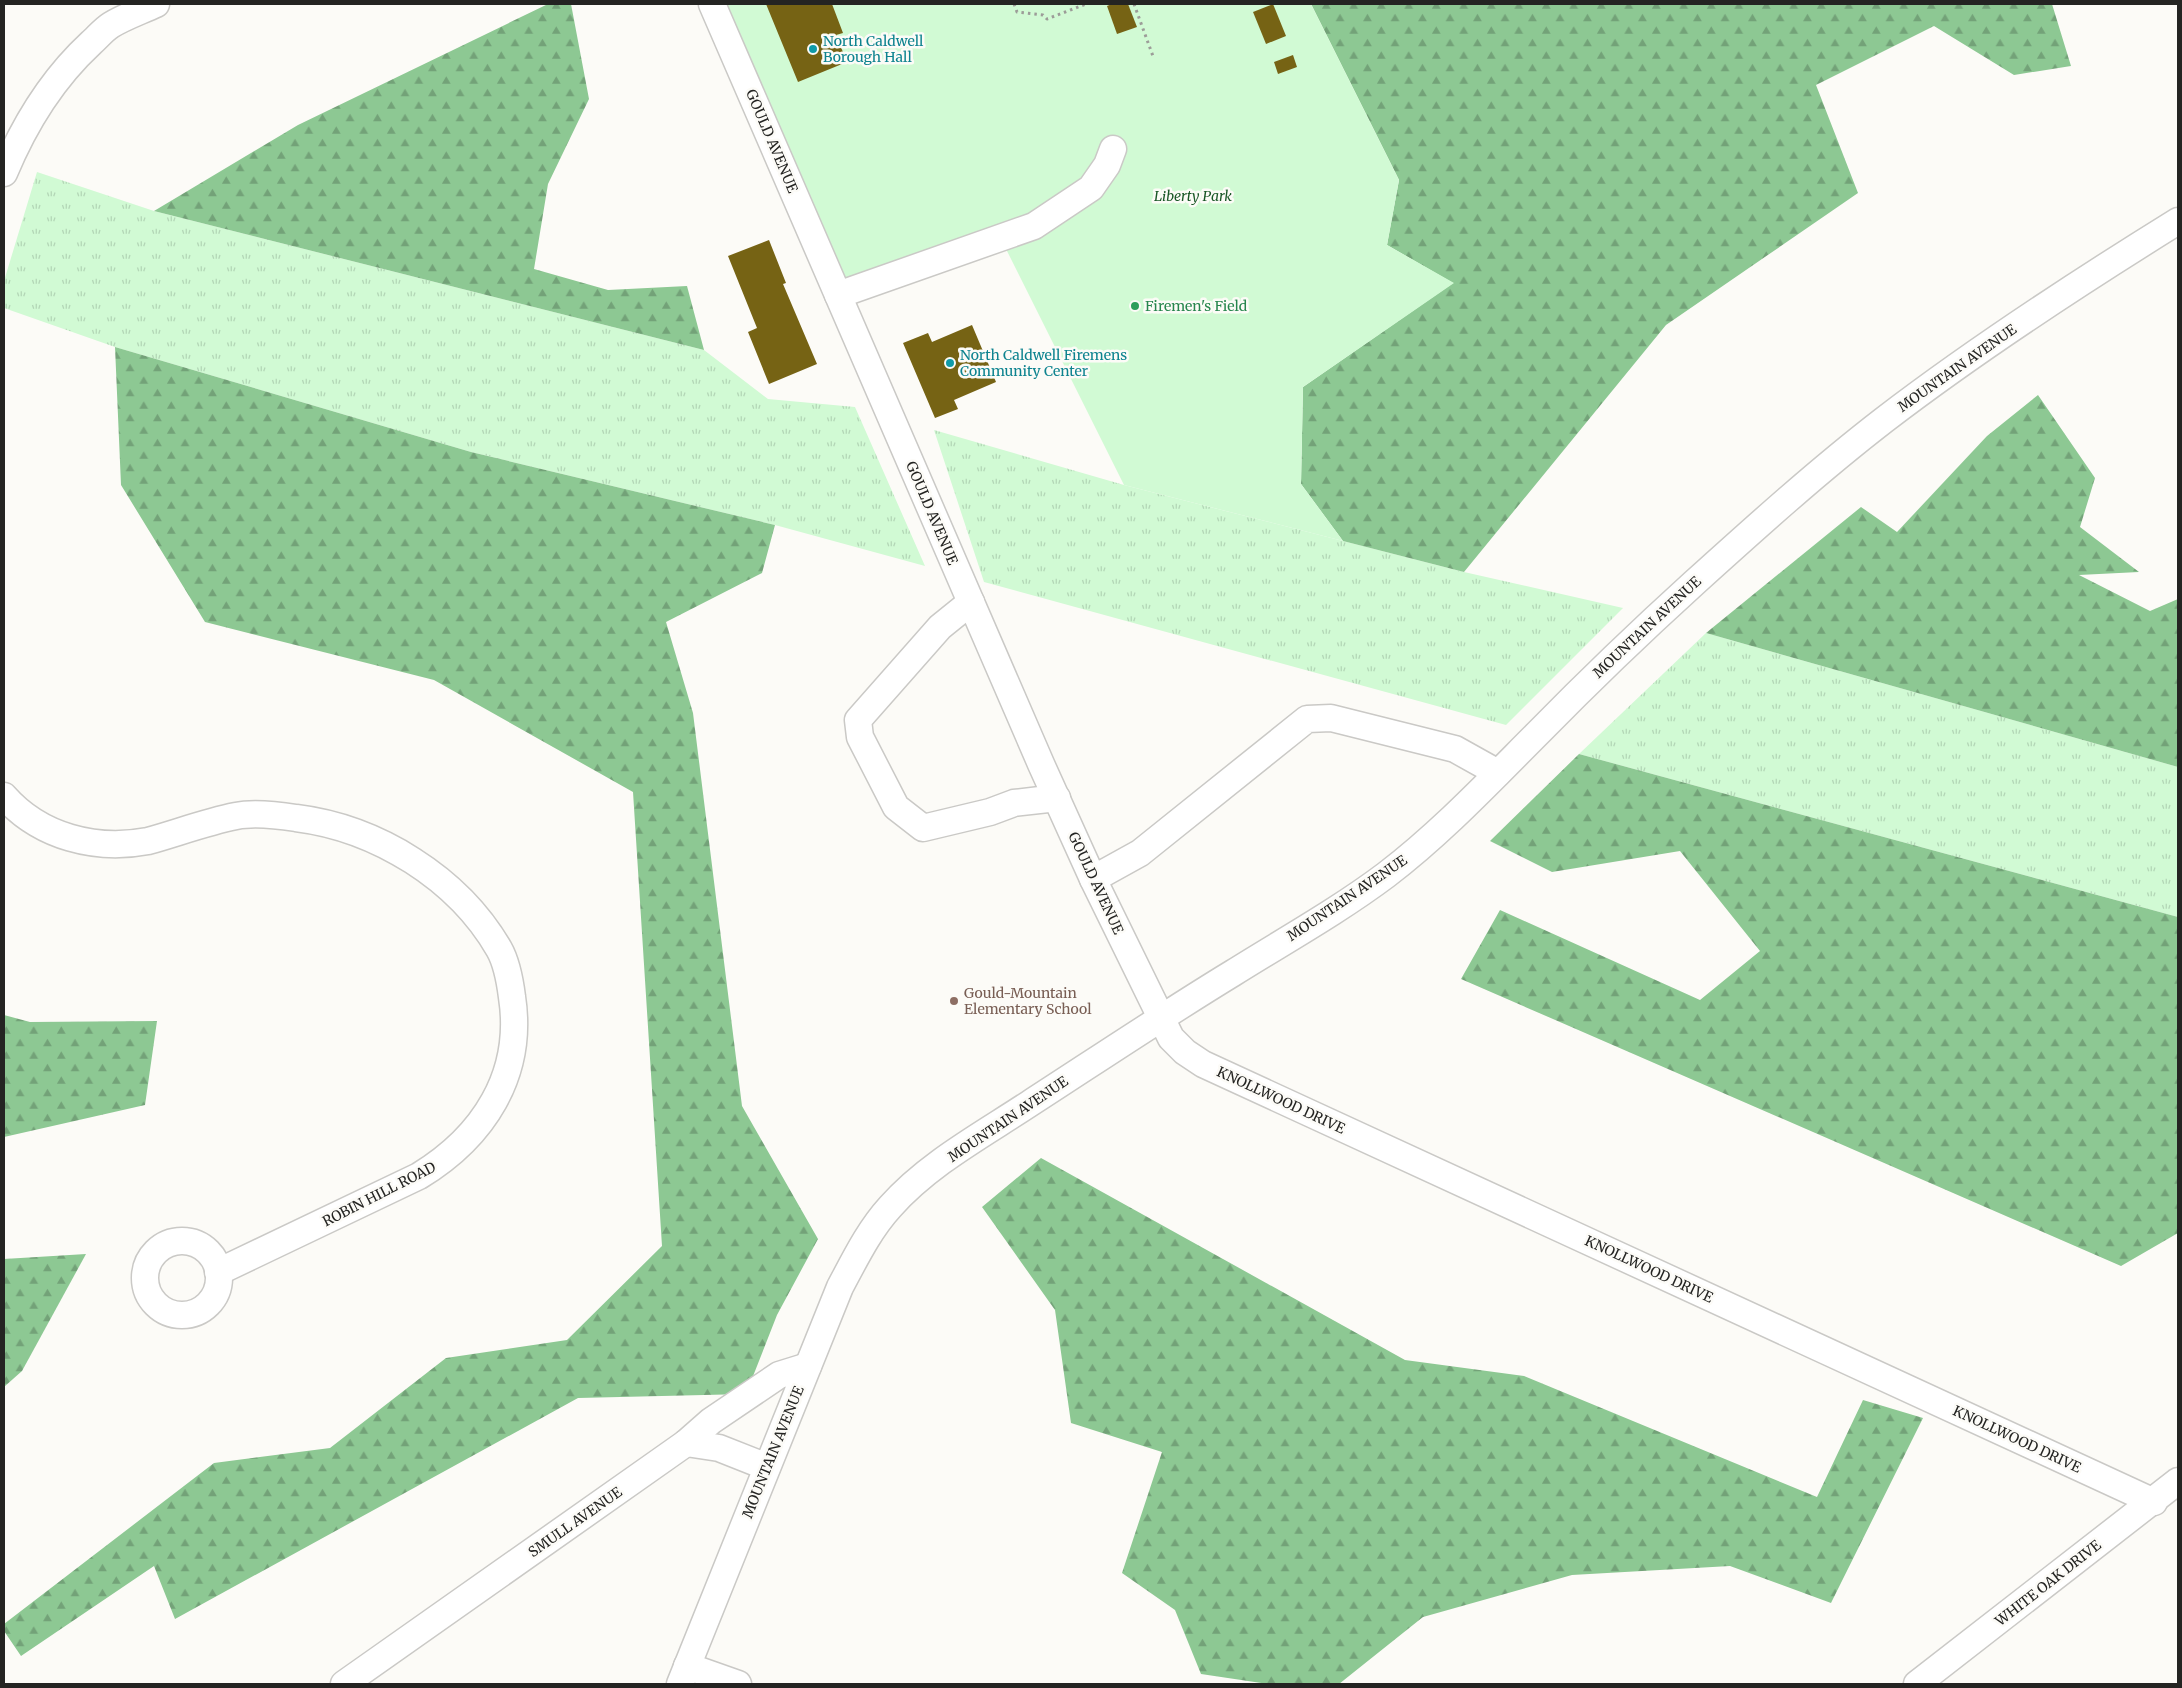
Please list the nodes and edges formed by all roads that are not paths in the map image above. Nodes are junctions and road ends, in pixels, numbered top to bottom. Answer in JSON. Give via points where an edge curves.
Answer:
{"nodes":[{"id":1,"x":156,"y":4,"type":"edge"},
{"id":2,"x":712,"y":4,"type":"edge"},
{"id":3,"x":1113,"y":149,"type":"dead end"},
{"id":4,"x":4,"y":173,"type":"edge"},
{"id":5,"x":2178,"y":221,"type":"edge"},
{"id":6,"x":838,"y":295,"type":"junction"},
{"id":7,"x":971,"y":602,"type":"junction"},
{"id":8,"x":1498,"y":773,"type":"junction"},
{"id":9,"x":4,"y":796,"type":"edge"},
{"id":10,"x":1057,"y":798,"type":"junction"},
{"id":11,"x":1093,"y":879,"type":"junction"},
{"id":12,"x":1161,"y":1017,"type":"junction"},
{"id":13,"x":218,"y":1272,"type":"dead end"},
{"id":14,"x":808,"y":1366,"type":"junction"},
{"id":15,"x":686,"y":1443,"type":"junction"},
{"id":16,"x":766,"y":1467,"type":"junction"},
{"id":17,"x":2178,"y":1481,"type":"edge"},
{"id":18,"x":2154,"y":1502,"type":"junction"},
{"id":19,"x":684,"y":1675,"type":"edge"},
{"id":20,"x":344,"y":1684,"type":"edge"},
{"id":21,"x":738,"y":1684,"type":"edge"},
{"id":22,"x":1917,"y":1684,"type":"edge"}],
"edges":[{"from":1,"to":4,"type":"street","via":[[110,26],[81,53],[55,82],[33,115]]},
{"from":2,"to":6,"type":"street","name":"GOULD AVENUE"},
{"from":3,"to":6,"type":"street","via":[[1107,165],[1091,188],[1034,226]]},
{"from":5,"to":8,"type":"street","name":"MOUNTAIN AVENUE","via":[[2018,324],[1870,432],[1680,596]]},
{"from":6,"to":7,"type":"street","name":"GOULD AVENUE"},
{"from":7,"to":10,"type":"street","name":"GOULD AVENUE"},
{"from":7,"to":10,"type":"street","via":[[940,627],[858,720],[860,737],[896,807],[923,828],[1014,803]]},
{"from":8,"to":11,"type":"street","via":[[1455,749],[1331,718],[1307,719],[1140,853]]},
{"from":8,"to":12,"type":"street","name":"MOUNTAIN AVENUE","via":[[1386,876]]},
{"from":9,"to":13,"type":"street","name":"ROBIN HILL ROAD","via":[[43,827],[102,845],[148,841],[237,816],[287,817],[326,824],[383,844],[433,876],[476,918],[500,950],[513,1003],[510,1058],[494,1100],[468,1138],[419,1176]]},
{"from":10,"to":11,"type":"street","name":"GOULD AVENUE"},
{"from":11,"to":12,"type":"street","name":"GOULD AVENUE"},
{"from":12,"to":14,"type":"street","name":"MOUNTAIN AVENUE","via":[[929,1172],[890,1206],[862,1245],[849,1270]]},
{"from":12,"to":18,"type":"street","name":"KNOLLWOOD DRIVE","via":[[1171,1038],[1203,1064]]},
{"from":14,"to":15,"type":"street","name":"SMULL AVENUE","via":[[779,1376],[711,1421]]},
{"from":14,"to":16,"type":"street","name":"MOUNTAIN AVENUE"},
{"from":15,"to":16,"type":"street","via":[[719,1448]]},
{"from":15,"to":20,"type":"street","name":"SMULL AVENUE"},
{"from":16,"to":19,"type":"street","name":"MOUNTAIN AVENUE"},
{"from":17,"to":18,"type":"street","name":"WHITE OAK DRIVE"},
{"from":18,"to":22,"type":"street","name":"WHITE OAK DRIVE"},
{"from":19,"to":21,"type":"street"}]}
